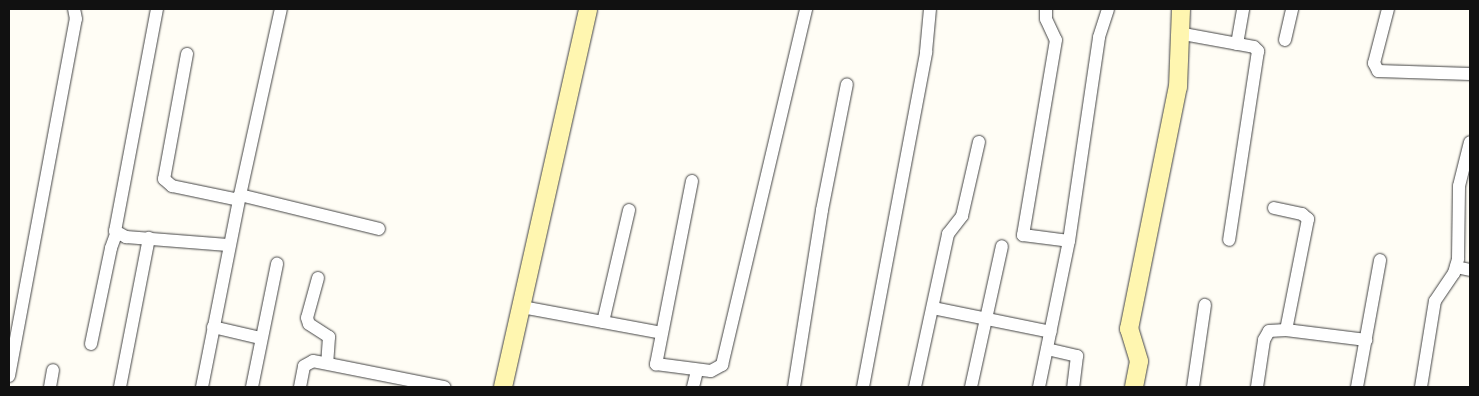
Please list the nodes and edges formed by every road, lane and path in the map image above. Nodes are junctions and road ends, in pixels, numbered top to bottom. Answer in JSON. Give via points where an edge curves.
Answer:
{"nodes":[{"id":1,"x":74,"y":9,"type":"edge"},
{"id":2,"x":157,"y":9,"type":"edge"},
{"id":3,"x":281,"y":9,"type":"edge"},
{"id":4,"x":588,"y":9,"type":"edge"},
{"id":5,"x":806,"y":9,"type":"edge"},
{"id":6,"x":930,"y":9,"type":"edge"},
{"id":7,"x":1046,"y":9,"type":"edge"},
{"id":8,"x":1108,"y":9,"type":"edge"},
{"id":9,"x":1181,"y":9,"type":"edge"},
{"id":10,"x":1243,"y":9,"type":"edge"},
{"id":11,"x":1292,"y":9,"type":"edge"},
{"id":12,"x":1388,"y":9,"type":"edge"},
{"id":13,"x":1178,"y":33,"type":"junction"},
{"id":14,"x":1285,"y":40,"type":"dead end"},
{"id":15,"x":1237,"y":44,"type":"junction"},
{"id":16,"x":187,"y":54,"type":"dead end"},
{"id":17,"x":1470,"y":74,"type":"edge"},
{"id":18,"x":847,"y":84,"type":"dead end"},
{"id":19,"x":979,"y":142,"type":"dead end"},
{"id":20,"x":1470,"y":142,"type":"edge"},
{"id":21,"x":692,"y":181,"type":"dead end"},
{"id":22,"x":240,"y":198,"type":"junction"},
{"id":23,"x":1274,"y":208,"type":"dead end"},
{"id":24,"x":629,"y":210,"type":"dead end"},
{"id":25,"x":379,"y":228,"type":"dead end"},
{"id":26,"x":116,"y":234,"type":"junction"},
{"id":27,"x":149,"y":238,"type":"junction"},
{"id":28,"x":1229,"y":240,"type":"dead end"},
{"id":29,"x":1069,"y":241,"type":"junction"},
{"id":30,"x":228,"y":245,"type":"junction"},
{"id":31,"x":1002,"y":246,"type":"dead end"},
{"id":32,"x":1380,"y":260,"type":"dead end"},
{"id":33,"x":277,"y":264,"type":"dead end"},
{"id":34,"x":1456,"y":267,"type":"junction"},
{"id":35,"x":1470,"y":270,"type":"edge"},
{"id":36,"x":318,"y":278,"type":"dead end"},
{"id":37,"x":1205,"y":305,"type":"dead end"},
{"id":38,"x":522,"y":306,"type":"junction"},
{"id":39,"x":933,"y":308,"type":"junction"},
{"id":40,"x":988,"y":321,"type":"junction"},
{"id":41,"x":603,"y":322,"type":"junction"},
{"id":42,"x":213,"y":327,"type":"junction"},
{"id":43,"x":1286,"y":330,"type":"junction"},
{"id":44,"x":1051,"y":332,"type":"junction"},
{"id":45,"x":662,"y":333,"type":"junction"},
{"id":46,"x":260,"y":338,"type":"junction"},
{"id":47,"x":1366,"y":340,"type":"junction"},
{"id":48,"x":91,"y":344,"type":"dead end"},
{"id":49,"x":1047,"y":348,"type":"junction"},
{"id":50,"x":327,"y":363,"type":"junction"},
{"id":51,"x":53,"y":370,"type":"dead end"},
{"id":52,"x":697,"y":370,"type":"junction"},
{"id":53,"x":9,"y":376,"type":"edge"},
{"id":54,"x":50,"y":387,"type":"edge"},
{"id":55,"x":120,"y":387,"type":"edge"},
{"id":56,"x":202,"y":387,"type":"edge"},
{"id":57,"x":252,"y":387,"type":"edge"},
{"id":58,"x":300,"y":387,"type":"edge"},
{"id":59,"x":444,"y":387,"type":"edge"},
{"id":60,"x":503,"y":387,"type":"edge"},
{"id":61,"x":693,"y":387,"type":"edge"},
{"id":62,"x":794,"y":387,"type":"edge"},
{"id":63,"x":863,"y":387,"type":"edge"},
{"id":64,"x":915,"y":387,"type":"edge"},
{"id":65,"x":971,"y":387,"type":"edge"},
{"id":66,"x":1039,"y":387,"type":"edge"},
{"id":67,"x":1073,"y":387,"type":"edge"},
{"id":68,"x":1134,"y":387,"type":"edge"},
{"id":69,"x":1194,"y":387,"type":"edge"},
{"id":70,"x":1257,"y":387,"type":"edge"},
{"id":71,"x":1357,"y":387,"type":"edge"},
{"id":72,"x":1421,"y":387,"type":"edge"}],
"edges":[{"from":1,"to":53,"type":"street","via":[[76,20]]},
{"from":2,"to":26,"type":"street","via":[[114,226]]},
{"from":3,"to":22,"type":"street"},
{"from":4,"to":38,"type":"main road"},
{"from":5,"to":52,"type":"street","via":[[722,365],[716,371]]},
{"from":6,"to":63,"type":"street","via":[[926,52]]},
{"from":7,"to":29,"type":"street","via":[[1056,40],[1023,235]]},
{"from":8,"to":29,"type":"street","via":[[1099,37]]},
{"from":9,"to":13,"type":"main road"},
{"from":10,"to":15,"type":"street"},
{"from":11,"to":14,"type":"street"},
{"from":12,"to":17,"type":"street","via":[[1374,63],[1378,71]]},
{"from":13,"to":15,"type":"street"},
{"from":13,"to":68,"type":"main road","via":[[1178,87],[1129,329],[1139,361]]},
{"from":15,"to":28,"type":"street","via":[[1254,47],[1258,54]]},
{"from":16,"to":22,"type":"street","via":[[164,179],[172,186]]},
{"from":18,"to":62,"type":"street","via":[[822,210]]},
{"from":19,"to":39,"type":"street","via":[[962,216],[948,234]]},
{"from":20,"to":34,"type":"street","via":[[1459,186]]},
{"from":21,"to":45,"type":"street"},
{"from":22,"to":25,"type":"street"},
{"from":22,"to":30,"type":"street"},
{"from":23,"to":43,"type":"street","via":[[1302,214],[1308,219]]},
{"from":24,"to":41,"type":"street"},
{"from":26,"to":27,"type":"street"},
{"from":26,"to":48,"type":"street"},
{"from":27,"to":30,"type":"street"},
{"from":27,"to":55,"type":"street"},
{"from":29,"to":44,"type":"street"},
{"from":30,"to":42,"type":"street"},
{"from":31,"to":40,"type":"street"},
{"from":32,"to":47,"type":"street"},
{"from":33,"to":46,"type":"street"},
{"from":34,"to":35,"type":"street"},
{"from":34,"to":72,"type":"street","via":[[1435,301]]},
{"from":36,"to":50,"type":"street","via":[[308,318],[309,324],[329,337]]},
{"from":37,"to":69,"type":"street"},
{"from":38,"to":41,"type":"street"},
{"from":38,"to":60,"type":"main road"},
{"from":39,"to":40,"type":"street"},
{"from":39,"to":64,"type":"street"},
{"from":40,"to":44,"type":"street"},
{"from":40,"to":65,"type":"street"},
{"from":41,"to":45,"type":"street"},
{"from":42,"to":46,"type":"street"},
{"from":42,"to":56,"type":"street"},
{"from":43,"to":47,"type":"street"},
{"from":43,"to":70,"type":"street","via":[[1269,331],[1265,335]]},
{"from":44,"to":49,"type":"street"},
{"from":45,"to":52,"type":"street","via":[[656,364]]},
{"from":46,"to":57,"type":"street"},
{"from":47,"to":71,"type":"street"},
{"from":49,"to":66,"type":"street"},
{"from":49,"to":67,"type":"street","via":[[1077,356]]},
{"from":50,"to":58,"type":"street","via":[[306,363]]},
{"from":50,"to":59,"type":"street"},
{"from":51,"to":54,"type":"street"},
{"from":52,"to":61,"type":"street"}]}
